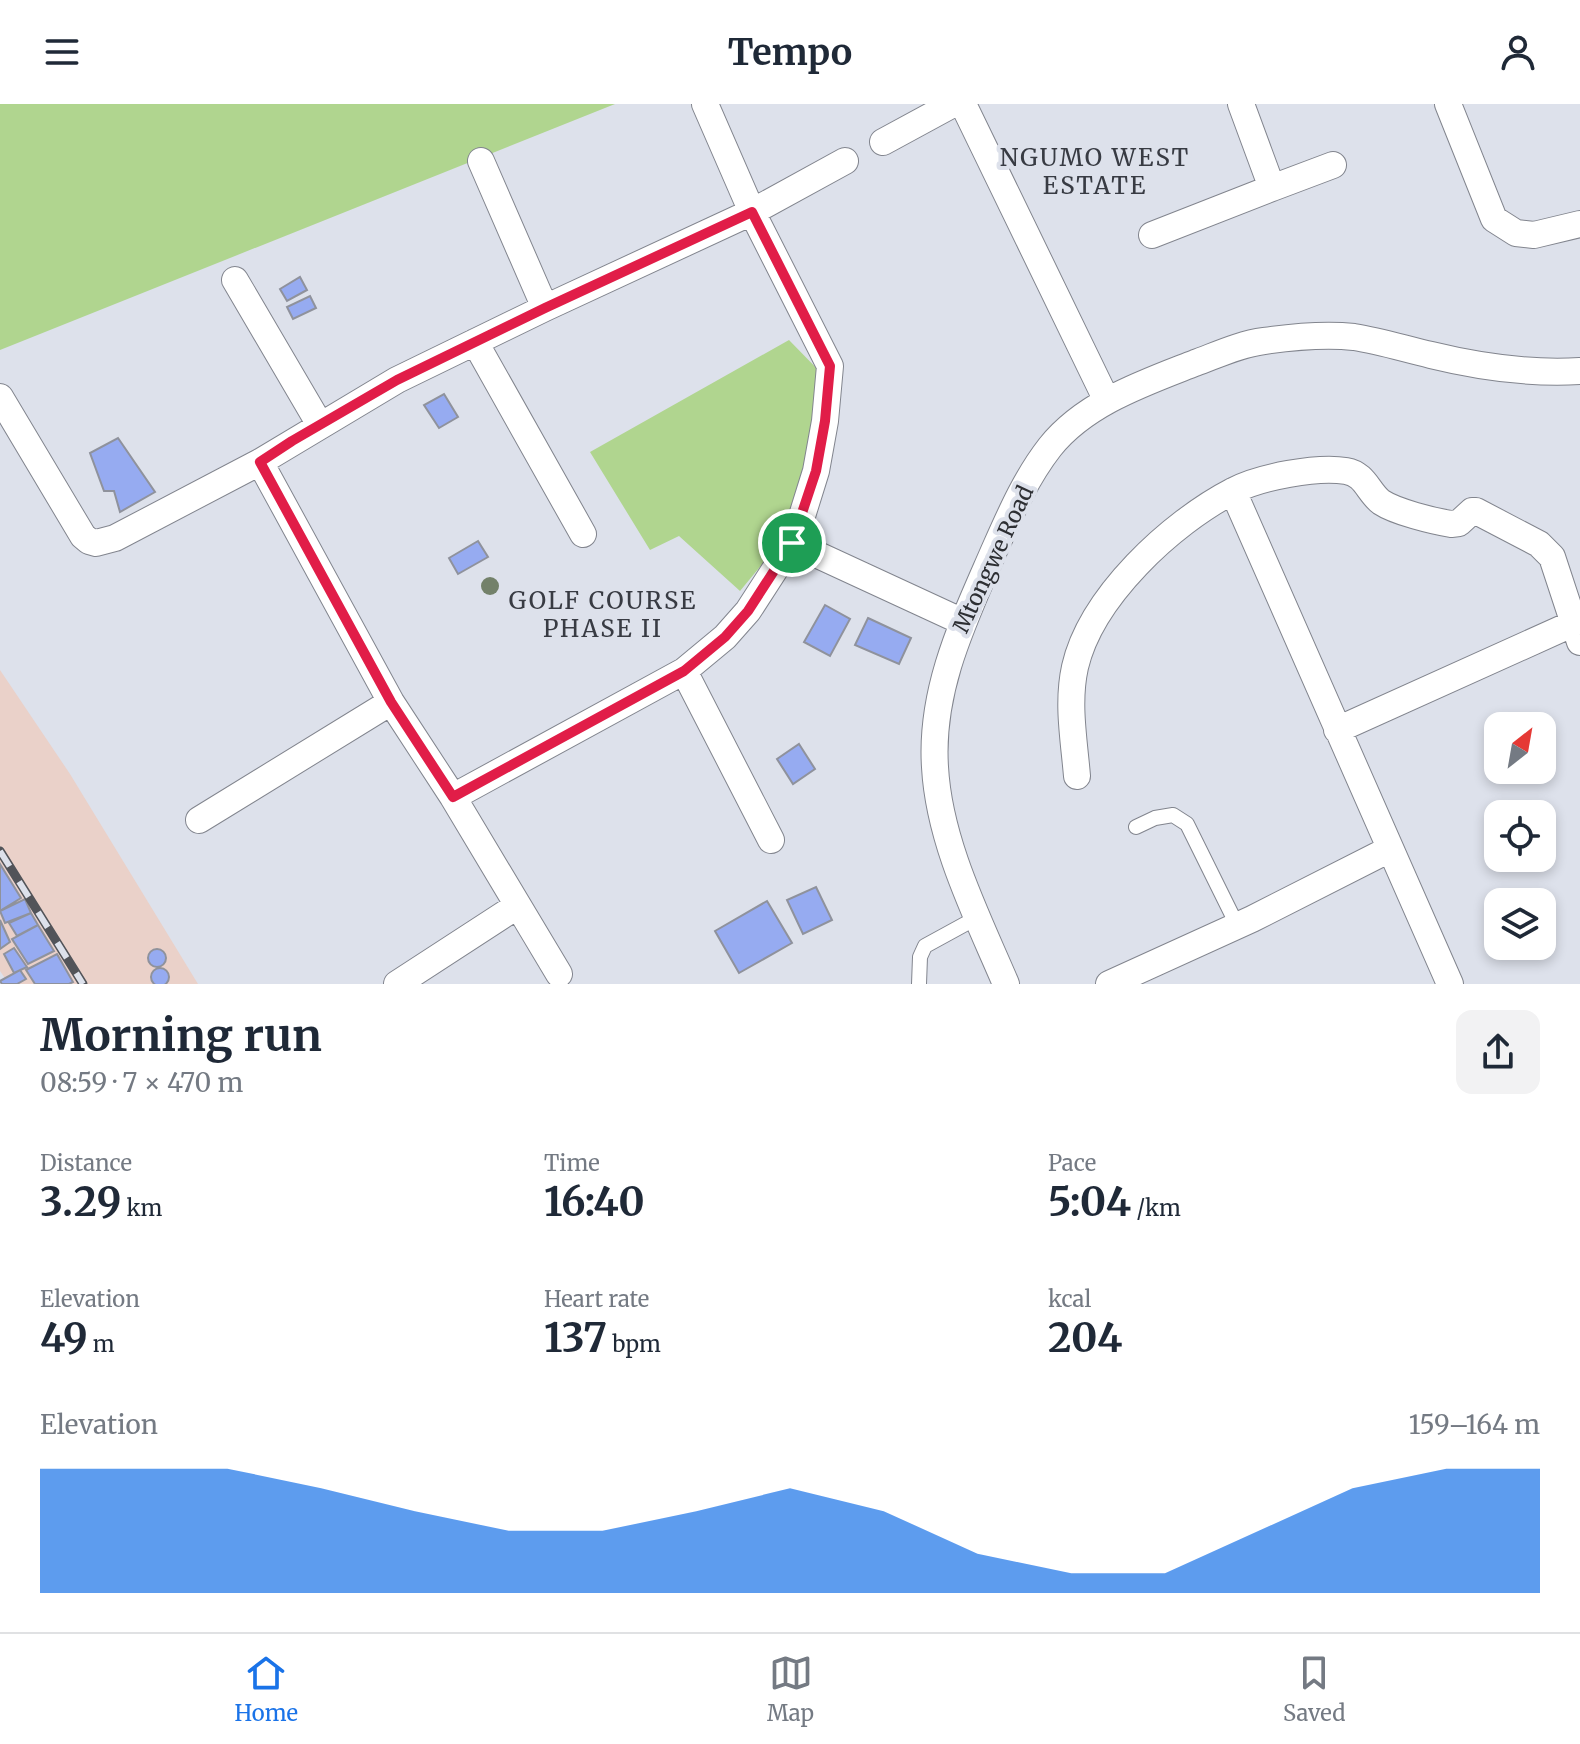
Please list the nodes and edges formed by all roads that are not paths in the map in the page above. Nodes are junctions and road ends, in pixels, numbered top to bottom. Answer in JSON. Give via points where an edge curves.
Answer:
{"nodes":[{"id":1,"x":705,"y":104,"type":"edge"},
{"id":2,"x":953,"y":104,"type":"edge"},
{"id":3,"x":963,"y":104,"type":"edge"},
{"id":4,"x":1241,"y":104,"type":"edge"},
{"id":5,"x":1448,"y":104,"type":"edge"},
{"id":6,"x":883,"y":142,"type":"dead end"},
{"id":7,"x":481,"y":161,"type":"dead end"},
{"id":8,"x":845,"y":161,"type":"dead end"},
{"id":9,"x":1333,"y":165,"type":"dead end"},
{"id":10,"x":1272,"y":188,"type":"junction"},
{"id":11,"x":752,"y":212,"type":"junction"},
{"id":12,"x":1580,"y":224,"type":"edge"},
{"id":13,"x":1152,"y":235,"type":"dead end"},
{"id":14,"x":235,"y":280,"type":"dead end"},
{"id":15,"x":545,"y":308,"type":"junction"},
{"id":16,"x":475,"y":342,"type":"junction"},
{"id":17,"x":1580,"y":371,"type":"edge"},
{"id":18,"x":0,"y":397,"type":"edge"},
{"id":19,"x":1107,"y":401,"type":"junction"},
{"id":20,"x":320,"y":425,"type":"junction"},
{"id":21,"x":260,"y":462,"type":"junction"},
{"id":22,"x":1233,"y":491,"type":"junction"},
{"id":23,"x":583,"y":534,"type":"dead end"},
{"id":24,"x":792,"y":543,"type":"junction"},
{"id":25,"x":963,"y":622,"type":"junction"},
{"id":26,"x":1576,"y":633,"type":"edge"},
{"id":27,"x":684,"y":671,"type":"junction"},
{"id":28,"x":391,"y":702,"type":"junction"},
{"id":29,"x":1337,"y":730,"type":"junction"},
{"id":30,"x":1077,"y":776,"type":"dead end"},
{"id":31,"x":453,"y":797,"type":"junction"},
{"id":32,"x":199,"y":820,"type":"dead end"},
{"id":33,"x":1136,"y":827,"type":"dead end"},
{"id":34,"x":771,"y":840,"type":"dead end"},
{"id":35,"x":1390,"y":849,"type":"junction"},
{"id":36,"x":517,"y":906,"type":"junction"},
{"id":37,"x":978,"y":917,"type":"junction"},
{"id":38,"x":1237,"y":925,"type":"junction"},
{"id":39,"x":559,"y":974,"type":"dead end"},
{"id":40,"x":397,"y":984,"type":"edge"},
{"id":41,"x":919,"y":984,"type":"edge"},
{"id":42,"x":1006,"y":984,"type":"edge"},
{"id":43,"x":1109,"y":984,"type":"edge"},
{"id":44,"x":1450,"y":984,"type":"edge"}],
"edges":[{"from":1,"to":11,"type":"street"},
{"from":2,"to":6,"type":"street"},
{"from":3,"to":19,"type":"street"},
{"from":4,"to":10,"type":"street"},
{"from":5,"to":12,"type":"street","via":[[1494,219],[1516,233],[1534,235]]},
{"from":7,"to":15,"type":"street"},
{"from":8,"to":11,"type":"street"},
{"from":9,"to":10,"type":"street"},
{"from":10,"to":13,"type":"street"},
{"from":11,"to":15,"type":"street"},
{"from":11,"to":24,"type":"street","via":[[830,366],[816,471]]},
{"from":14,"to":20,"type":"street"},
{"from":15,"to":16,"type":"street"},
{"from":16,"to":20,"type":"street"},
{"from":16,"to":23,"type":"street"},
{"from":17,"to":19,"type":"street","name":"Mtongwe Road","via":[[1495,369],[1351,337],[1298,337],[1221,353]]},
{"from":18,"to":21,"type":"street","via":[[83,536],[96,543]]},
{"from":19,"to":25,"type":"street","name":"Mtongwe Road","via":[[1050,446],[1014,506]]},
{"from":20,"to":21,"type":"street"},
{"from":21,"to":28,"type":"street"},
{"from":22,"to":26,"type":"street","via":[[1260,481],[1343,470],[1357,475],[1387,505],[1451,524],[1476,511],[1539,544],[1552,557]]},
{"from":22,"to":29,"type":"street"},
{"from":22,"to":30,"type":"street","via":[[1166,538],[1102,607],[1088,632],[1071,695]]},
{"from":24,"to":25,"type":"street"},
{"from":24,"to":27,"type":"street","via":[[748,611]]},
{"from":25,"to":37,"type":"street","name":"Mtongwe Road","via":[[943,687],[935,765],[940,809]]},
{"from":26,"to":29,"type":"street"},
{"from":27,"to":31,"type":"street"},
{"from":27,"to":34,"type":"street"},
{"from":28,"to":31,"type":"street"},
{"from":28,"to":32,"type":"street"},
{"from":29,"to":35,"type":"street"},
{"from":31,"to":36,"type":"street"},
{"from":33,"to":38,"type":"lane","via":[[1173,815],[1187,824]]},
{"from":35,"to":38,"type":"street"},
{"from":35,"to":44,"type":"street"},
{"from":36,"to":39,"type":"street"},
{"from":36,"to":40,"type":"street"},
{"from":37,"to":41,"type":"lane","via":[[925,946]]},
{"from":37,"to":42,"type":"street","name":"Mtongwe Road"},
{"from":38,"to":43,"type":"street"}]}
